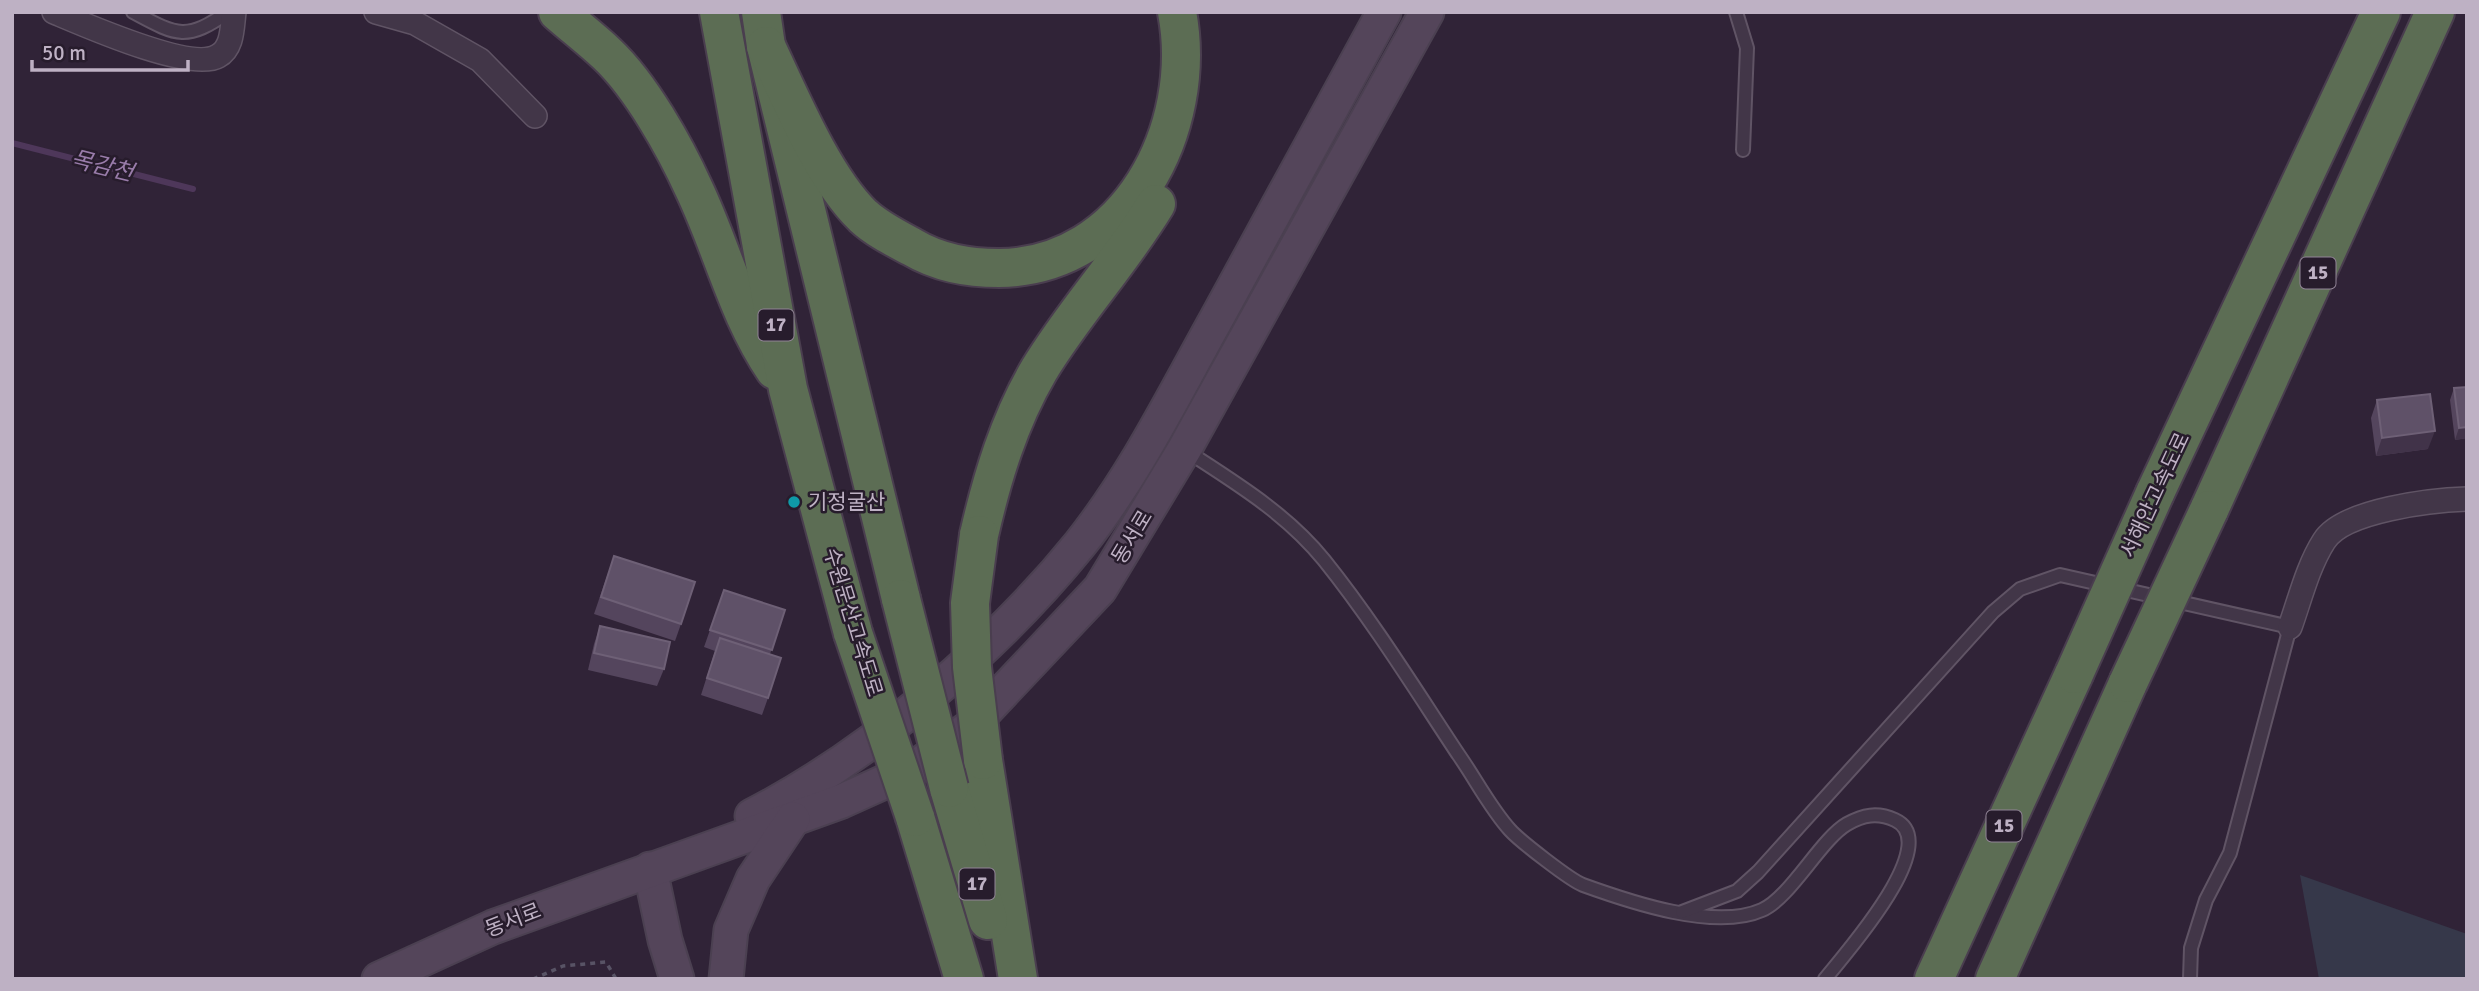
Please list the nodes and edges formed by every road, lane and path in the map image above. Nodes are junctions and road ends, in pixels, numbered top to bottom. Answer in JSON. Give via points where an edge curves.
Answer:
{"nodes":[{"id":1,"x":54,"y":12,"type":"edge"},
{"id":2,"x":133,"y":12,"type":"edge"},
{"id":3,"x":228,"y":12,"type":"edge"},
{"id":4,"x":234,"y":12,"type":"edge"},
{"id":5,"x":376,"y":12,"type":"edge"},
{"id":6,"x":558,"y":12,"type":"edge"},
{"id":7,"x":719,"y":12,"type":"edge"},
{"id":8,"x":1177,"y":12,"type":"edge"},
{"id":9,"x":1197,"y":12,"type":"edge"},
{"id":10,"x":1384,"y":12,"type":"edge"},
{"id":11,"x":1427,"y":12,"type":"edge"},
{"id":12,"x":1736,"y":12,"type":"edge"},
{"id":13,"x":2373,"y":12,"type":"edge"},
{"id":14,"x":2381,"y":12,"type":"edge"},
{"id":15,"x":2434,"y":20,"type":"edge"},
{"id":16,"x":764,"y":29,"type":"edge"},
{"id":17,"x":2356,"y":65,"type":"junction"},
{"id":18,"x":535,"y":116,"type":"dead end"},
{"id":19,"x":1744,"y":150,"type":"dead end"},
{"id":20,"x":788,"y":389,"type":"junction"},
{"id":21,"x":1184,"y":450,"type":"junction"},
{"id":22,"x":2467,"y":499,"type":"edge"},
{"id":23,"x":2290,"y":627,"type":"junction"},
{"id":24,"x":793,"y":819,"type":"junction"},
{"id":25,"x":650,"y":869,"type":"junction"},
{"id":26,"x":1678,"y":913,"type":"junction"},
{"id":27,"x":379,"y":979,"type":"edge"},
{"id":28,"x":533,"y":979,"type":"edge"},
{"id":29,"x":616,"y":979,"type":"edge"},
{"id":30,"x":677,"y":979,"type":"edge"},
{"id":31,"x":726,"y":979,"type":"edge"},
{"id":32,"x":964,"y":979,"type":"edge"},
{"id":33,"x":1005,"y":979,"type":"edge"},
{"id":34,"x":1017,"y":979,"type":"edge"},
{"id":35,"x":1825,"y":979,"type":"edge"},
{"id":36,"x":1934,"y":979,"type":"edge"},
{"id":37,"x":1994,"y":979,"type":"edge"},
{"id":38,"x":2190,"y":979,"type":"edge"}],
"edges":[{"from":1,"to":4,"type":"street","via":[[134,43],[205,62],[221,55],[230,43]]},
{"from":2,"to":3,"type":"lane","via":[[179,33],[202,31]]},
{"from":5,"to":18,"type":"street","via":[[415,23],[480,60]]},
{"from":6,"to":20,"type":"highway","via":[[609,56],[660,123],[695,190],[753,335]]},
{"from":7,"to":20,"type":"highway","name":"수원문산고속도로","number":"17"},
{"from":8,"to":16,"type":"highway","via":[[1181,36],[1178,101],[1147,182],[1112,224],[1072,254],[1021,268],[976,268],[933,259],[864,216],[842,193]]},
{"from":9,"to":34,"type":"highway","bridge":true,"via":[[1199,95],[1181,153],[1150,213],[1022,401],[991,485],[979,535],[970,603],[972,667]]},
{"from":10,"to":25,"type":"street","name":"동서로","via":[[1145,450],[1080,544],[1016,614],[910,711],[785,799]]},
{"from":11,"to":21,"type":"street","name":"동서로"},
{"from":12,"to":19,"type":"lane","via":[[1746,48]]},
{"from":13,"to":17,"type":"highway"},
{"from":14,"to":17,"type":"highway","name":"서해안고속도로","number":"15"},
{"from":15,"to":37,"type":"highway","number":"15","bridge":true},
{"from":16,"to":33,"type":"highway","number":"17","bridge":true,"via":[[949,789]]},
{"from":17,"to":36,"type":"highway","name":"서해안고속도로","number":"15","bridge":true},
{"from":20,"to":32,"type":"highway","name":"수원문산고속도로","number":"17","bridge":true,"via":[[853,633]]},
{"from":21,"to":24,"type":"street","name":"동서로","via":[[1100,589],[969,728],[913,769]]},
{"from":21,"to":26,"type":"lane","via":[[1264,501],[1321,556],[1510,830],[1580,884]]},
{"from":22,"to":23,"type":"street","via":[[2398,507],[2347,523],[2325,539]]},
{"from":23,"to":26,"type":"lane","via":[[2060,575],[2020,589],[1993,612],[1758,872],[1737,891]]},
{"from":23,"to":38,"type":"lane","via":[[2231,853],[2206,900],[2191,948]]},
{"from":24,"to":25,"type":"street","name":"동서로"},
{"from":24,"to":31,"type":"street","via":[[754,879],[731,930]]},
{"from":25,"to":27,"type":"street","name":"동서로","via":[[493,927]]},
{"from":25,"to":30,"type":"street"},
{"from":26,"to":35,"type":"lane","via":[[1730,918],[1764,910],[1843,826],[1866,815],[1881,814],[1900,822],[1908,836],[1904,870]]},
{"from":28,"to":29,"type":"path","via":[[563,966],[606,962]]}]}
